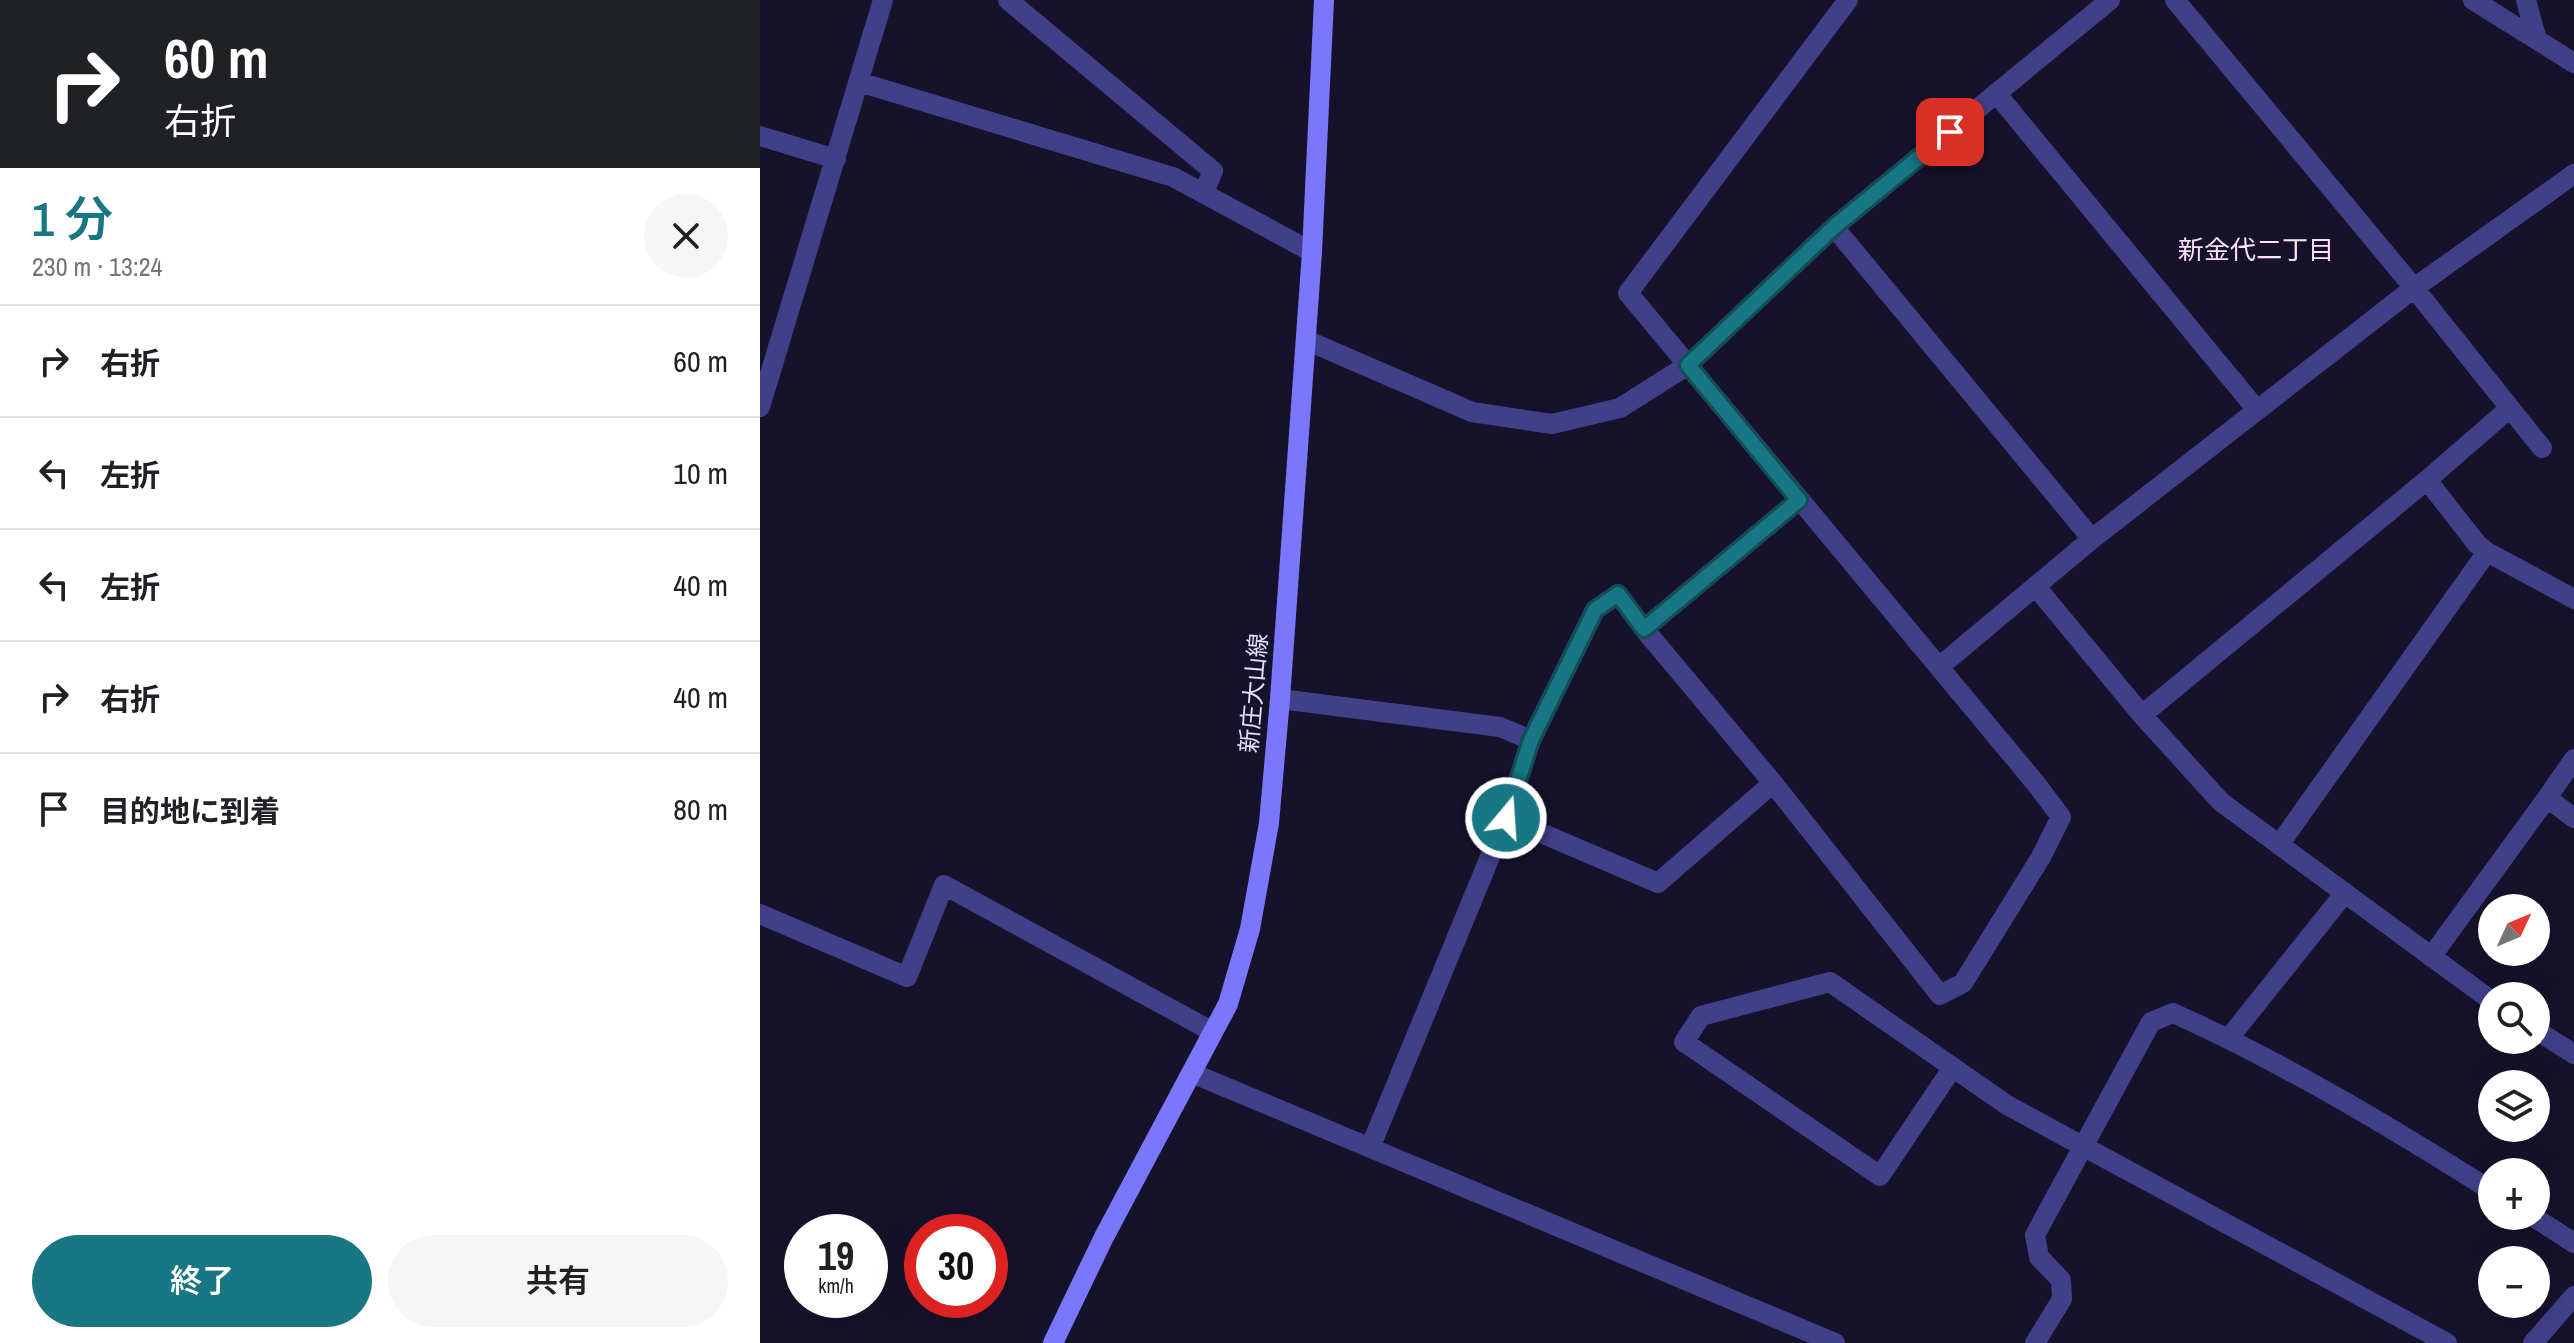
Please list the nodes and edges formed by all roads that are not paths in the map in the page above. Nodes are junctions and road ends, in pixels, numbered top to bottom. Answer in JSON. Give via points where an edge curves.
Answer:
{"nodes":[{"id":1,"x":883,"y":0,"type":"edge"},
{"id":2,"x":1008,"y":0,"type":"edge"},
{"id":3,"x":1324,"y":0,"type":"edge"},
{"id":4,"x":1848,"y":0,"type":"edge"},
{"id":5,"x":2110,"y":0,"type":"edge"},
{"id":6,"x":2175,"y":0,"type":"edge"},
{"id":7,"x":2473,"y":0,"type":"edge"},
{"id":8,"x":2526,"y":0,"type":"edge"},
{"id":9,"x":2537,"y":40,"type":"junction"},
{"id":10,"x":2574,"y":63,"type":"edge"},
{"id":11,"x":859,"y":82,"type":"junction"},
{"id":12,"x":1996,"y":93,"type":"junction"},
{"id":13,"x":760,"y":136,"type":"edge"},
{"id":14,"x":836,"y":159,"type":"junction"},
{"id":15,"x":2574,"y":174,"type":"edge"},
{"id":16,"x":1204,"y":192,"type":"junction"},
{"id":17,"x":1834,"y":227,"type":"junction"},
{"id":18,"x":1312,"y":252,"type":"junction"},
{"id":19,"x":2414,"y":288,"type":"junction"},
{"id":20,"x":1306,"y":340,"type":"junction"},
{"id":21,"x":769,"y":345,"type":"edge"},
{"id":22,"x":1688,"y":365,"type":"junction"},
{"id":23,"x":760,"y":407,"type":"edge"},
{"id":24,"x":2510,"y":408,"type":"junction"},
{"id":25,"x":2257,"y":410,"type":"junction"},
{"id":26,"x":2542,"y":448,"type":"dead end"},
{"id":27,"x":2427,"y":480,"type":"junction"},
{"id":28,"x":1799,"y":500,"type":"junction"},
{"id":29,"x":2092,"y":539,"type":"junction"},
{"id":30,"x":2487,"y":552,"type":"junction"},
{"id":31,"x":2036,"y":587,"type":"junction"},
{"id":32,"x":2574,"y":599,"type":"edge"},
{"id":33,"x":1644,"y":629,"type":"junction"},
{"id":34,"x":1939,"y":667,"type":"junction"},
{"id":35,"x":1280,"y":699,"type":"junction"},
{"id":36,"x":2142,"y":715,"type":"junction"},
{"id":37,"x":1531,"y":740,"type":"junction"},
{"id":38,"x":2574,"y":759,"type":"edge"},
{"id":39,"x":1773,"y":783,"type":"junction"},
{"id":40,"x":2547,"y":798,"type":"junction"},
{"id":41,"x":1506,"y":818,"type":"junction"},
{"id":42,"x":2574,"y":818,"type":"edge"},
{"id":43,"x":2279,"y":845,"type":"junction"},
{"id":44,"x":2344,"y":894,"type":"junction"},
{"id":45,"x":760,"y":914,"type":"edge"},
{"id":46,"x":2431,"y":957,"type":"junction"},
{"id":47,"x":2478,"y":991,"type":"edge"},
{"id":48,"x":1213,"y":1032,"type":"junction"},
{"id":49,"x":2229,"y":1038,"type":"junction"},
{"id":50,"x":2550,"y":1039,"type":"edge"},
{"id":51,"x":2574,"y":1054,"type":"edge"},
{"id":52,"x":1953,"y":1067,"type":"junction"},
{"id":53,"x":1192,"y":1073,"type":"junction"},
{"id":54,"x":2083,"y":1146,"type":"junction"},
{"id":55,"x":1370,"y":1148,"type":"junction"},
{"id":56,"x":2478,"y":1182,"type":"edge"},
{"id":57,"x":2550,"y":1228,"type":"edge"},
{"id":58,"x":2574,"y":1243,"type":"edge"},
{"id":59,"x":2574,"y":1296,"type":"edge"},
{"id":60,"x":1053,"y":1343,"type":"edge"},
{"id":61,"x":1835,"y":1343,"type":"edge"},
{"id":62,"x":2035,"y":1343,"type":"edge"},
{"id":63,"x":2447,"y":1343,"type":"edge"},
{"id":64,"x":2533,"y":1343,"type":"edge"}],
"edges":[{"from":1,"to":11,"type":"street"},
{"from":2,"to":16,"type":"street","via":[[1213,171]]},
{"from":3,"to":18,"type":"main road","name":"新庄大山線"},
{"from":4,"to":22,"type":"street","via":[[1628,293]]},
{"from":5,"to":12,"type":"street"},
{"from":6,"to":19,"type":"street"},
{"from":7,"to":9,"type":"street"},
{"from":8,"to":9,"type":"street"},
{"from":9,"to":10,"type":"street"},
{"from":11,"to":14,"type":"street"},
{"from":11,"to":16,"type":"street","via":[[1173,177]]},
{"from":12,"to":17,"type":"street"},
{"from":12,"to":25,"type":"street"},
{"from":13,"to":14,"type":"street"},
{"from":14,"to":21,"type":"street"},
{"from":15,"to":19,"type":"street"},
{"from":16,"to":18,"type":"street"},
{"from":17,"to":22,"type":"street"},
{"from":17,"to":29,"type":"street"},
{"from":18,"to":20,"type":"main road","name":"新庄大山線"},
{"from":19,"to":24,"type":"street"},
{"from":19,"to":25,"type":"street"},
{"from":20,"to":22,"type":"street","via":[[1472,412],[1552,424],[1620,408]]},
{"from":20,"to":35,"type":"main road","name":"新庄大山線"},
{"from":21,"to":23,"type":"street"},
{"from":22,"to":28,"type":"street"},
{"from":24,"to":26,"type":"street"},
{"from":24,"to":27,"type":"street"},
{"from":25,"to":29,"type":"street"},
{"from":27,"to":30,"type":"street"},
{"from":27,"to":36,"type":"street"},
{"from":28,"to":33,"type":"street"},
{"from":28,"to":34,"type":"street"},
{"from":29,"to":31,"type":"street"},
{"from":30,"to":32,"type":"street"},
{"from":30,"to":43,"type":"street"},
{"from":31,"to":34,"type":"street"},
{"from":31,"to":36,"type":"street"},
{"from":33,"to":37,"type":"street","via":[[1618,594],[1595,610]]},
{"from":33,"to":39,"type":"street"},
{"from":34,"to":39,"type":"street","via":[[2061,817],[1963,983],[1940,995]]},
{"from":35,"to":37,"type":"street","via":[[1500,727]]},
{"from":35,"to":48,"type":"main road","name":"新庄大山線","via":[[1269,823],[1250,929],[1228,1004]]},
{"from":36,"to":43,"type":"street","via":[[2221,802]]},
{"from":37,"to":41,"type":"street"},
{"from":38,"to":40,"type":"street"},
{"from":39,"to":41,"type":"street","via":[[1658,883]]},
{"from":40,"to":42,"type":"street"},
{"from":40,"to":46,"type":"street"},
{"from":41,"to":55,"type":"street"},
{"from":43,"to":44,"type":"street"},
{"from":44,"to":46,"type":"street"},
{"from":44,"to":49,"type":"street"},
{"from":45,"to":48,"type":"street","via":[[907,977],[944,885]]},
{"from":46,"to":47,"type":"street"},
{"from":48,"to":53,"type":"main road","name":"新庄大山線"},
{"from":49,"to":54,"type":"street","via":[[2173,1013],[2151,1022]]},
{"from":49,"to":56,"type":"street"},
{"from":50,"to":51,"type":"street"},
{"from":52,"to":52,"type":"street","via":[[1830,982],[1701,1016],[1684,1042],[1880,1176]]},
{"from":52,"to":54,"type":"street","via":[[2007,1105]]},
{"from":53,"to":55,"type":"street"},
{"from":53,"to":60,"type":"main road","name":"新庄大山線"},
{"from":54,"to":62,"type":"street","via":[[2035,1235],[2039,1257],[2061,1280],[2062,1299]]},
{"from":54,"to":63,"type":"street"},
{"from":55,"to":61,"type":"street"},
{"from":57,"to":58,"type":"street"},
{"from":59,"to":64,"type":"street"}]}
